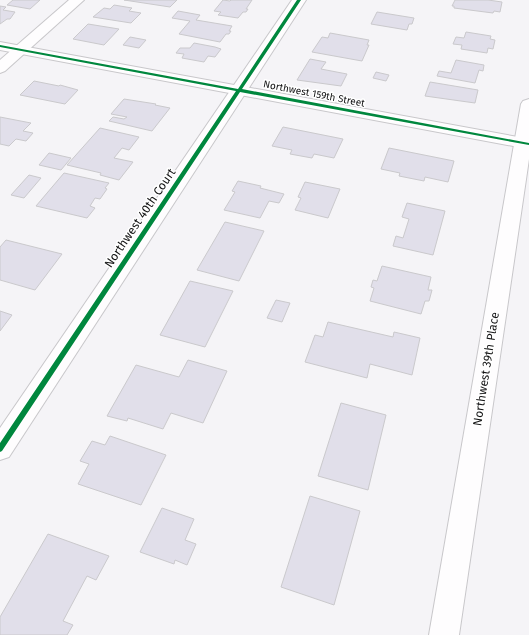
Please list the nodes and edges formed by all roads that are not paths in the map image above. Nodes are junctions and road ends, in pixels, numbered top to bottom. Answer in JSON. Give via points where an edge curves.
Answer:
{"nodes":[{"id":1,"x":77,"y":0,"type":"edge"},
{"id":2,"x":299,"y":0,"type":"edge"},
{"id":3,"x":0,"y":46,"type":"edge"},
{"id":4,"x":21,"y":49,"type":"junction"},
{"id":5,"x":0,"y":68,"type":"edge"},
{"id":6,"x":238,"y":90,"type":"junction"},
{"id":7,"x":529,"y":104,"type":"edge"},
{"id":8,"x":526,"y":144,"type":"edge"},
{"id":9,"x":0,"y":449,"type":"edge"},
{"id":10,"x":444,"y":635,"type":"edge"}],
"edges":[{"from":1,"to":4,"type":"street"},
{"from":2,"to":6,"type":"street","name":"Northwest 40th Court"},
{"from":3,"to":4,"type":"street","name":"Northwest 159th Street"},
{"from":4,"to":5,"type":"street"},
{"from":4,"to":6,"type":"street","name":"Northwest 159th Street"},
{"from":6,"to":8,"type":"street","name":"Northwest 159th Street"},
{"from":6,"to":9,"type":"street","name":"Northwest 40th Court"},
{"from":7,"to":8,"type":"street","name":"Northwest 39th Place"},
{"from":8,"to":10,"type":"street","name":"Northwest 39th Place"}]}
